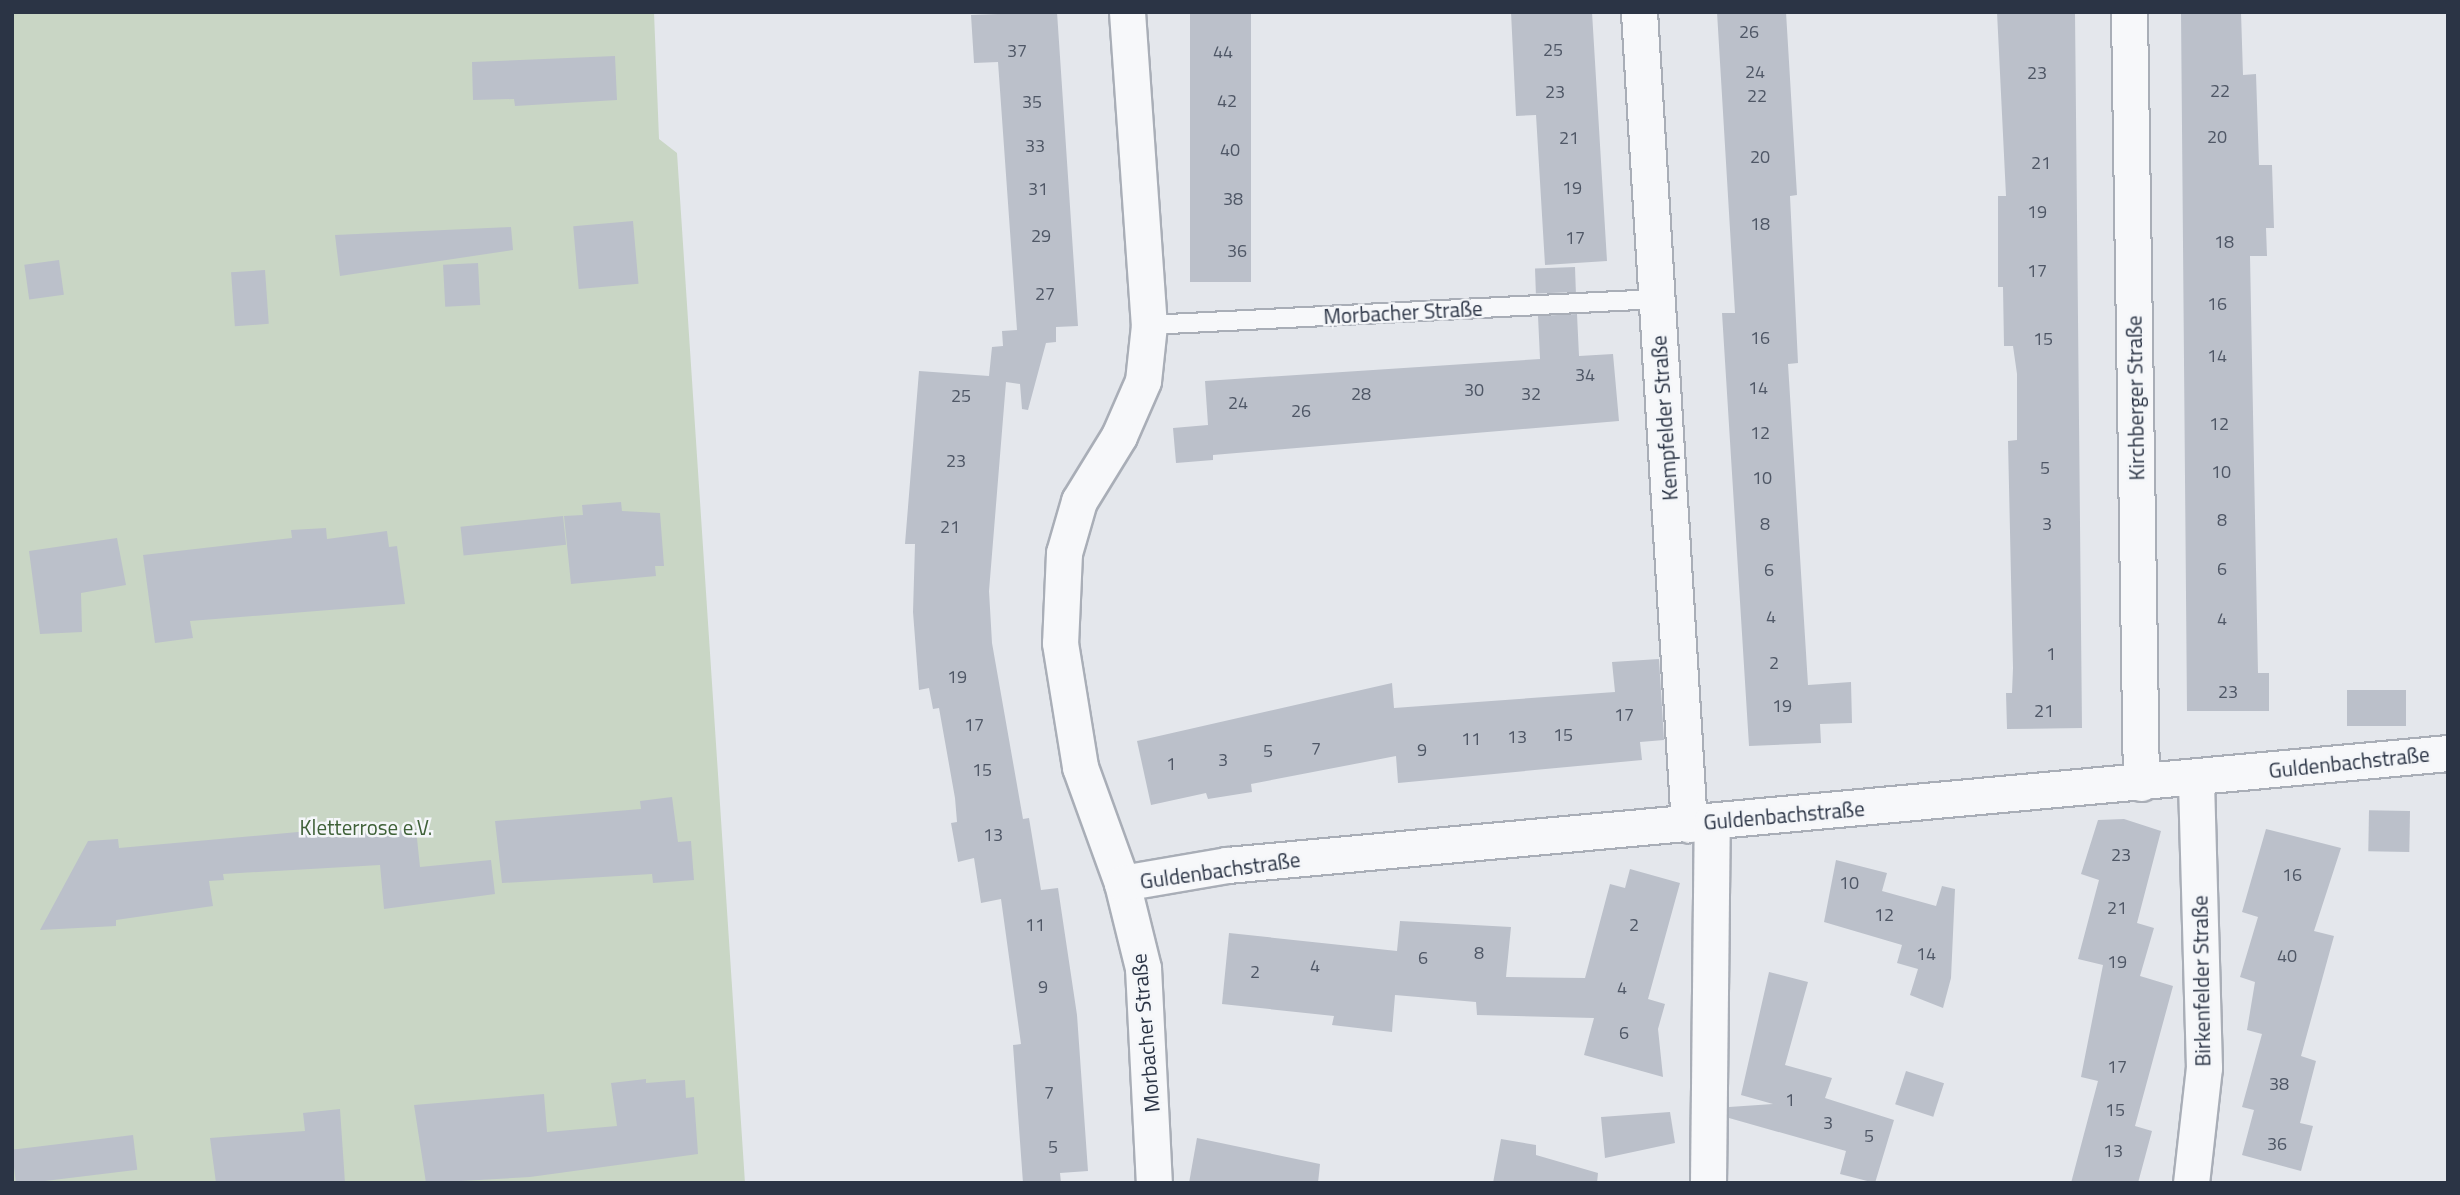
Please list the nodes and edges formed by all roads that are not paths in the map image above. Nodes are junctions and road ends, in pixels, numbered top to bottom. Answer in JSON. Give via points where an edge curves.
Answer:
{"nodes":[{"id":1,"x":1127,"y":12,"type":"edge"},
{"id":2,"x":1639,"y":12,"type":"edge"},
{"id":3,"x":2129,"y":12,"type":"edge"},
{"id":4,"x":1657,"y":299,"type":"junction"},
{"id":5,"x":1149,"y":325,"type":"junction"},
{"id":6,"x":2448,"y":753,"type":"edge"},
{"id":7,"x":2196,"y":778,"type":"junction"},
{"id":8,"x":2141,"y":783,"type":"junction"},
{"id":9,"x":1700,"y":823,"type":"junction"},
{"id":10,"x":1122,"y":883,"type":"junction"},
{"id":11,"x":1154,"y":1183,"type":"edge"},
{"id":12,"x":1708,"y":1183,"type":"edge"},
{"id":13,"x":2191,"y":1183,"type":"edge"}],
"edges":[{"from":1,"to":5,"type":"street","name":"Morbacher Straße"},
{"from":2,"to":4,"type":"street","name":"Kempfelder Straße"},
{"from":3,"to":8,"type":"street","name":"Kirchberger Straße"},
{"from":4,"to":5,"type":"lane","name":"Morbacher Straße"},
{"from":4,"to":9,"type":"street","name":"Kempfelder Straße"},
{"from":5,"to":10,"type":"street","name":"Morbacher Straße","via":[[1143,381],[1119,436],[1079,501],[1064,566],[1060,643],[1080,767]]},
{"from":6,"to":7,"type":"street","name":"Guldenbachstraße"},
{"from":7,"to":8,"type":"street","name":"Guldenbachstraße"},
{"from":7,"to":13,"type":"street","name":"Birkenfelder Straße","via":[[2204,1068]]},
{"from":8,"to":9,"type":"street","name":"Guldenbachstraße"},
{"from":9,"to":10,"type":"street","name":"Guldenbachstraße","via":[[1227,865]]},
{"from":9,"to":12,"type":"street"},
{"from":10,"to":11,"type":"street","name":"Morbacher Straße","via":[[1143,968]]}]}
